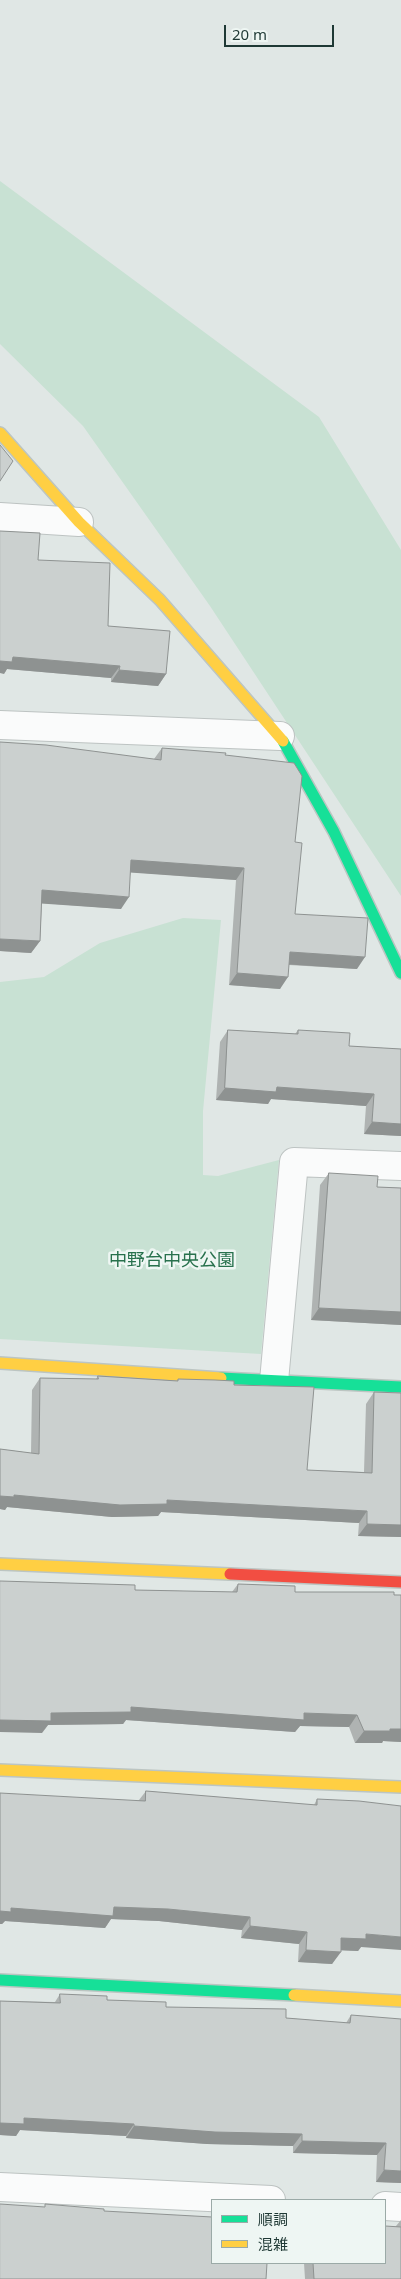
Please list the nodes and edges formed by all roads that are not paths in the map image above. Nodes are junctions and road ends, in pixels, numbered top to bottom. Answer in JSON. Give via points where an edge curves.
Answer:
{"nodes":[{"id":1,"x":0,"y":433,"type":"edge"},
{"id":2,"x":0,"y":517,"type":"edge"},
{"id":3,"x":79,"y":522,"type":"junction"},
{"id":4,"x":0,"y":725,"type":"edge"},
{"id":5,"x":280,"y":736,"type":"junction"},
{"id":6,"x":401,"y":973,"type":"edge"},
{"id":7,"x":401,"y":1166,"type":"edge"},
{"id":8,"x":0,"y":1363,"type":"edge"},
{"id":9,"x":274,"y":1381,"type":"junction"},
{"id":10,"x":401,"y":1387,"type":"edge"},
{"id":11,"x":0,"y":1564,"type":"edge"},
{"id":12,"x":401,"y":1582,"type":"edge"},
{"id":13,"x":0,"y":1770,"type":"edge"},
{"id":14,"x":401,"y":1787,"type":"edge"},
{"id":15,"x":0,"y":1980,"type":"edge"},
{"id":16,"x":401,"y":2000,"type":"edge"},
{"id":17,"x":0,"y":2187,"type":"edge"},
{"id":18,"x":250,"y":2199,"type":"edge"},
{"id":19,"x":386,"y":2206,"type":"edge"},
{"id":20,"x":401,"y":2207,"type":"edge"}],
"edges":[{"from":1,"to":3,"type":"street"},
{"from":2,"to":3,"type":"street"},
{"from":3,"to":5,"type":"street","via":[[160,600]]},
{"from":4,"to":5,"type":"street"},
{"from":5,"to":6,"type":"street","via":[[330,824]]},
{"from":7,"to":9,"type":"street","via":[[294,1162]]},
{"from":8,"to":9,"type":"street"},
{"from":9,"to":10,"type":"street"},
{"from":11,"to":12,"type":"street"},
{"from":13,"to":14,"type":"street"},
{"from":15,"to":16,"type":"street"},
{"from":17,"to":18,"type":"street"},
{"from":19,"to":20,"type":"street"}]}
